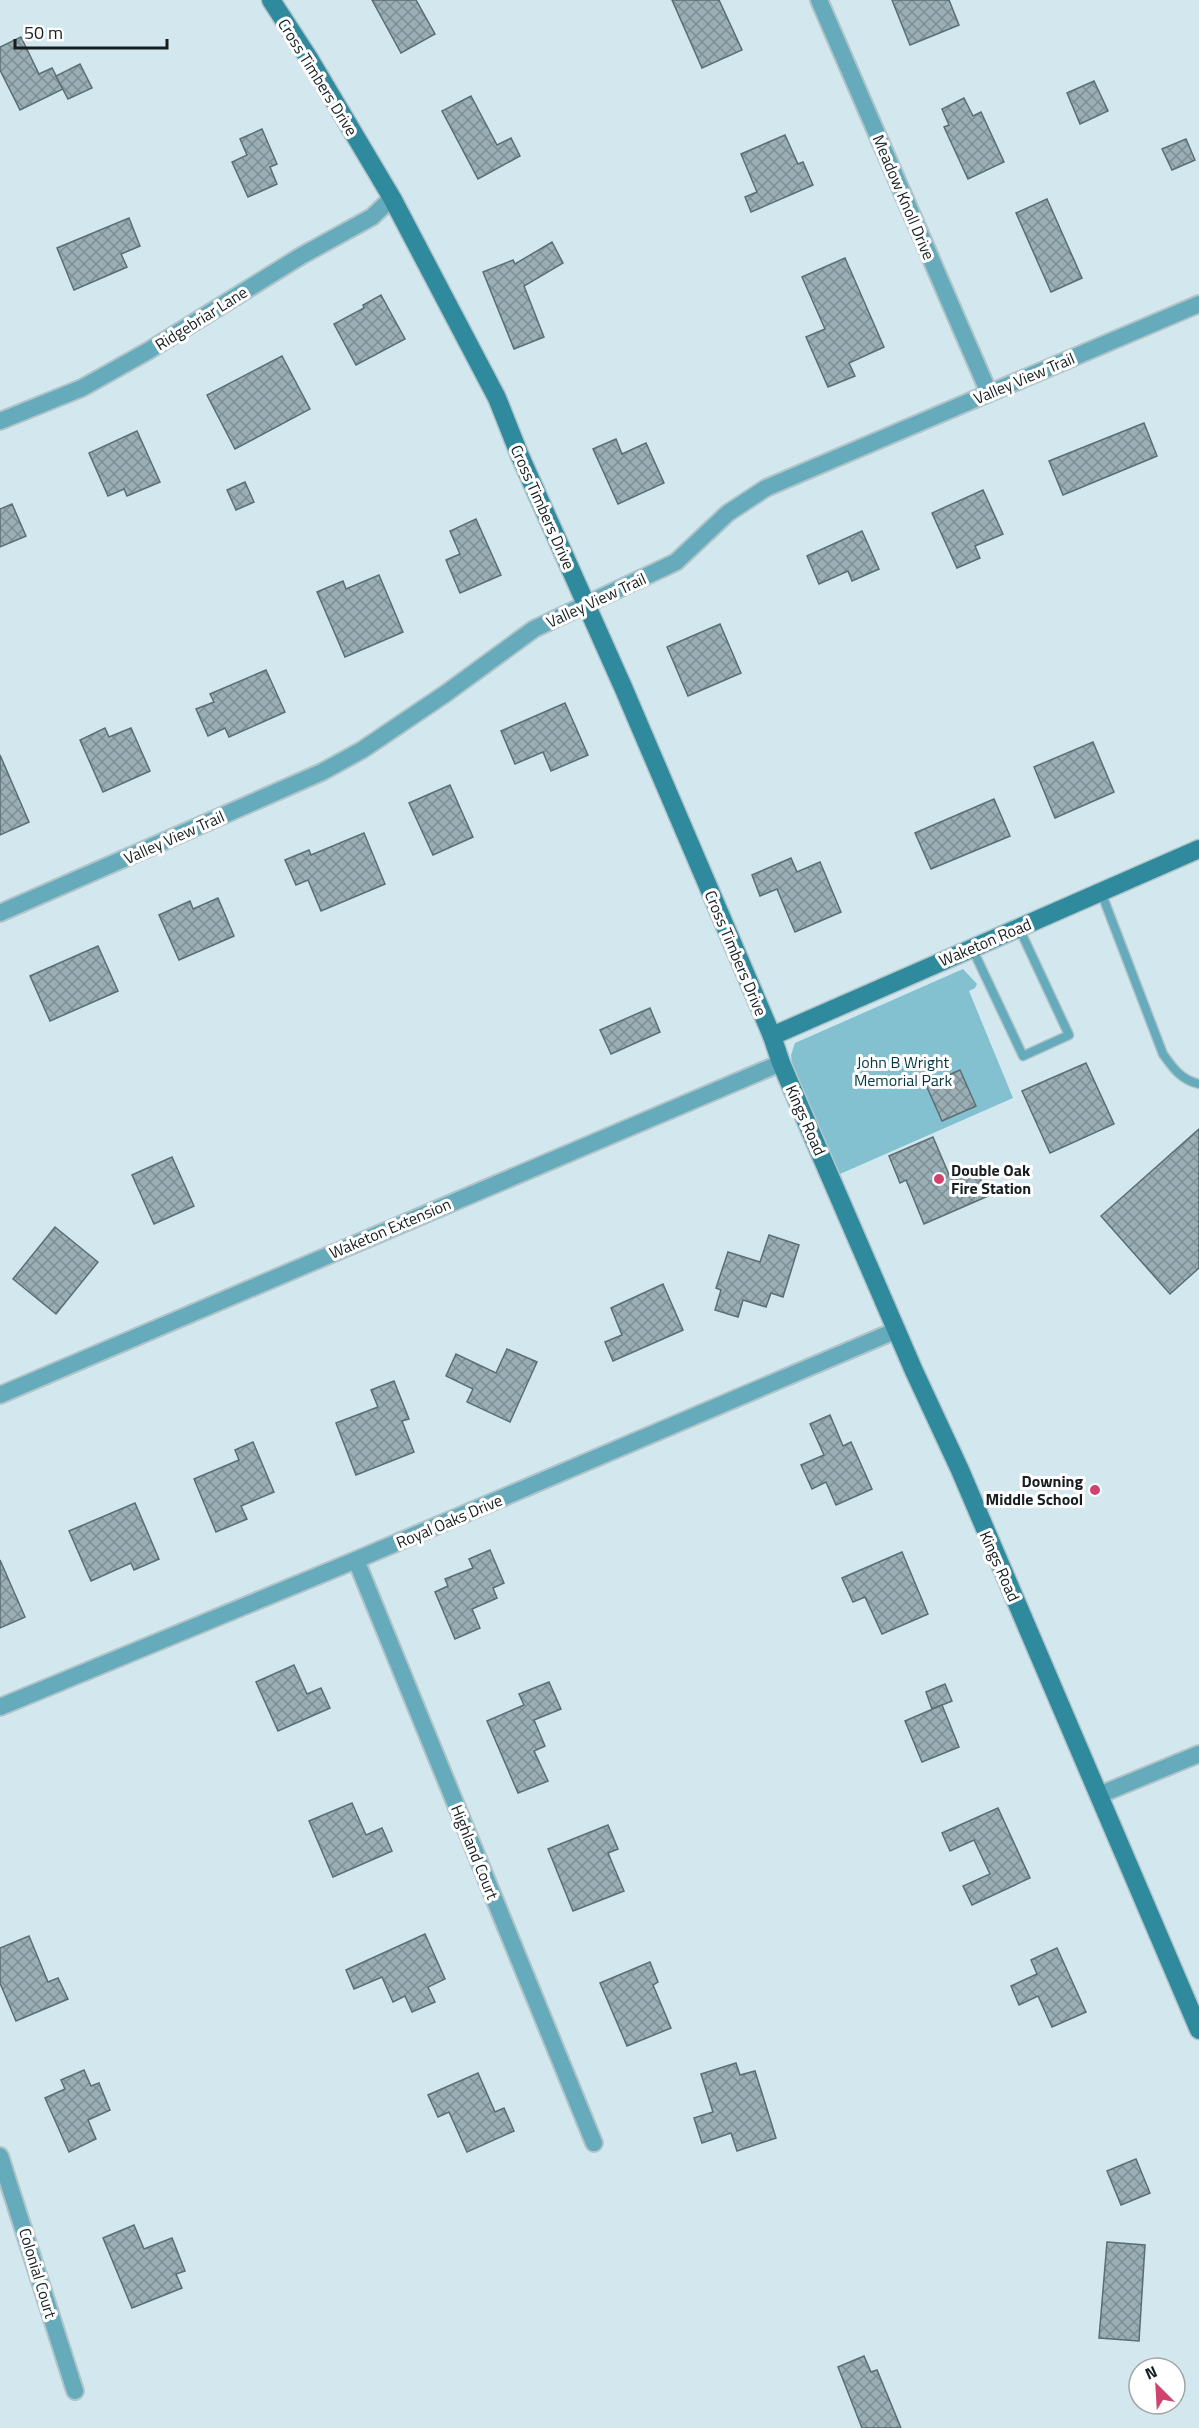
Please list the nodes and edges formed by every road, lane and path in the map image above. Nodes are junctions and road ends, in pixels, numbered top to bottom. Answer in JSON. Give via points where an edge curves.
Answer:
{"nodes":[{"id":1,"x":271,"y":0,"type":"edge"},
{"id":2,"x":819,"y":0,"type":"edge"},
{"id":3,"x":392,"y":198,"type":"junction"},
{"id":4,"x":1199,"y":304,"type":"edge"},
{"id":5,"x":989,"y":393,"type":"junction"},
{"id":6,"x":0,"y":422,"type":"edge"},
{"id":7,"x":586,"y":606,"type":"junction"},
{"id":8,"x":1199,"y":849,"type":"edge"},
{"id":9,"x":1100,"y":892,"type":"junction"},
{"id":10,"x":0,"y":913,"type":"edge"},
{"id":11,"x":1019,"y":928,"type":"junction"},
{"id":12,"x":972,"y":948,"type":"junction"},
{"id":13,"x":772,"y":1036,"type":"junction"},
{"id":14,"x":781,"y":1063,"type":"junction"},
{"id":15,"x":1199,"y":1084,"type":"edge"},
{"id":16,"x":897,"y":1330,"type":"junction"},
{"id":17,"x":0,"y":1395,"type":"edge"},
{"id":18,"x":356,"y":1560,"type":"junction"},
{"id":19,"x":0,"y":1707,"type":"edge"},
{"id":20,"x":1199,"y":1754,"type":"edge"},
{"id":21,"x":1099,"y":1795,"type":"junction"},
{"id":22,"x":1199,"y":2030,"type":"edge"},
{"id":23,"x":594,"y":2143,"type":"dead end"},
{"id":24,"x":0,"y":2156,"type":"edge"},
{"id":25,"x":3,"y":2174,"type":"edge"},
{"id":26,"x":75,"y":2391,"type":"dead end"}],
"edges":[{"from":1,"to":3,"type":"street","name":"Cross Timbers Drive"},
{"from":2,"to":5,"type":"street","name":"Meadow Knoll Drive"},
{"from":3,"to":6,"type":"street","name":"Ridgebriar Lane","via":[[372,217],[148,351],[82,388]]},
{"from":3,"to":7,"type":"street","name":"Cross Timbers Drive","via":[[497,398]]},
{"from":4,"to":5,"type":"street","name":"Valley View Trail"},
{"from":5,"to":7,"type":"street","name":"Valley View Trail","via":[[766,488],[728,513],[676,562]]},
{"from":7,"to":10,"type":"street","name":"Valley View Trail","via":[[534,629],[446,694],[322,772]]},
{"from":7,"to":13,"type":"street","name":"Cross Timbers Drive"},
{"from":8,"to":9,"type":"street","name":"Waketon Road"},
{"from":9,"to":11,"type":"street","name":"Waketon Road"},
{"from":9,"to":15,"type":"lane","via":[[1163,1054],[1176,1073]]},
{"from":11,"to":12,"type":"street","name":"Waketon Road"},
{"from":11,"to":12,"type":"lane","via":[[1069,1035],[1023,1056]]},
{"from":12,"to":13,"type":"street","name":"Waketon Road"},
{"from":13,"to":14,"type":"street","name":"Kings Road"},
{"from":14,"to":16,"type":"street","name":"Kings Road"},
{"from":14,"to":17,"type":"street","name":"Waketon Extension"},
{"from":16,"to":18,"type":"street","name":"Royal Oaks Drive"},
{"from":16,"to":21,"type":"street","name":"Kings Road"},
{"from":18,"to":19,"type":"street","name":"Royal Oaks Drive"},
{"from":18,"to":23,"type":"street","name":"Highland Court"},
{"from":20,"to":21,"type":"street"},
{"from":21,"to":22,"type":"street","name":"Kings Road"},
{"from":24,"to":25,"type":"street","name":"Colonial Court"},
{"from":25,"to":26,"type":"street","name":"Colonial Court"}]}
